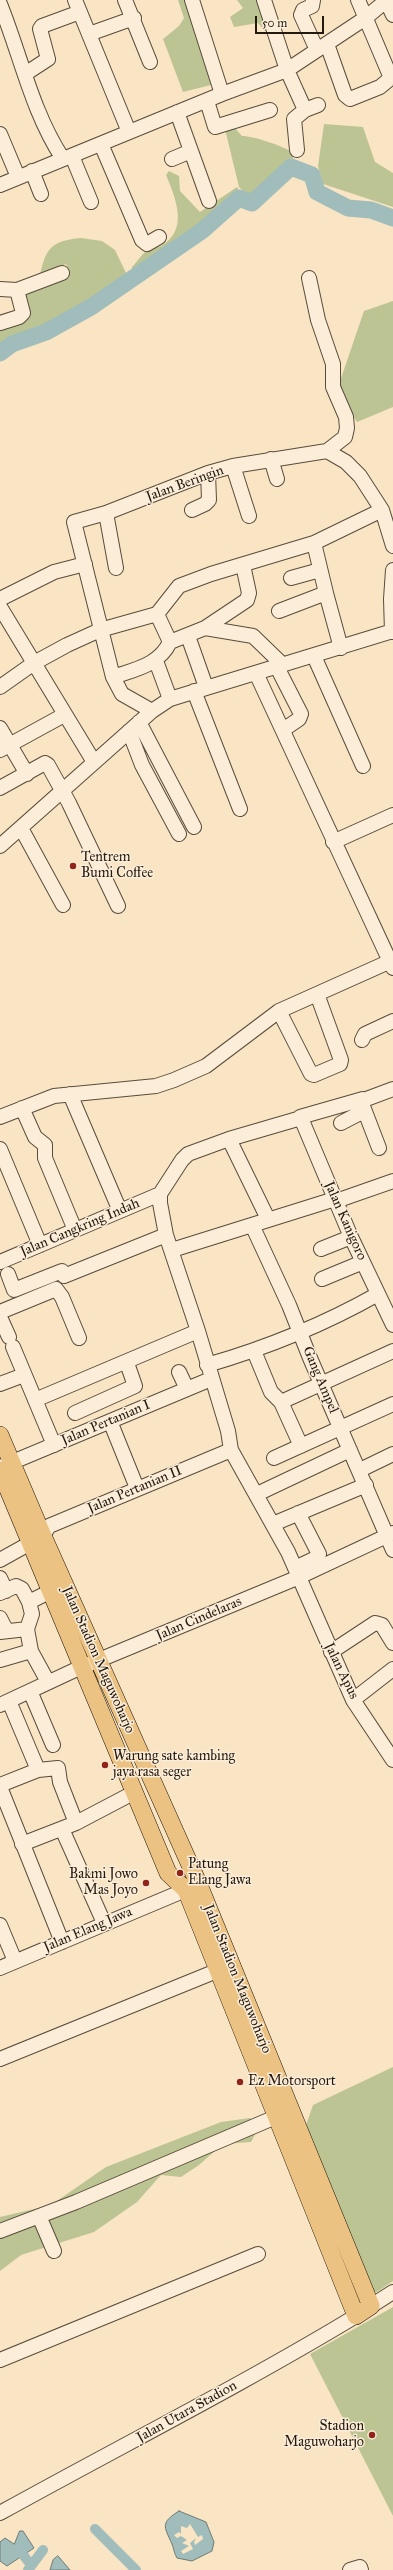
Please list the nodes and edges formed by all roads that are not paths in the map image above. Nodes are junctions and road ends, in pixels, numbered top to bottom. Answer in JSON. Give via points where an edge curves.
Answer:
{"nodes":[{"id":1,"x":125,"y":0,"type":"edge"},
{"id":2,"x":192,"y":0,"type":"edge"},
{"id":3,"x":264,"y":0,"type":"edge"},
{"id":4,"x":313,"y":0,"type":"edge"},
{"id":5,"x":358,"y":0,"type":"edge"},
{"id":6,"x":387,"y":0,"type":"edge"},
{"id":7,"x":0,"y":4,"type":"edge"},
{"id":8,"x":77,"y":6,"type":"edge"},
{"id":9,"x":393,"y":15,"type":"edge"},
{"id":10,"x":134,"y":18,"type":"junction"},
{"id":11,"x":364,"y":19,"type":"junction"},
{"id":12,"x":89,"y":34,"type":"junction"},
{"id":13,"x":322,"y":47,"type":"junction"},
{"id":14,"x":150,"y":62,"type":"dead end"},
{"id":15,"x":287,"y":70,"type":"junction"},
{"id":16,"x":25,"y":74,"type":"junction"},
{"id":17,"x":392,"y":77,"type":"edge"},
{"id":18,"x":222,"y":94,"type":"junction"},
{"id":19,"x":207,"y":101,"type":"junction"},
{"id":20,"x":270,"y":110,"type":"dead end"},
{"id":21,"x":177,"y":112,"type":"junction"},
{"id":22,"x":129,"y":132,"type":"junction"},
{"id":23,"x":0,"y":134,"type":"edge"},
{"id":24,"x":101,"y":144,"type":"junction"},
{"id":25,"x":297,"y":150,"type":"dead end"},
{"id":26,"x":191,"y":151,"type":"junction"},
{"id":27,"x":67,"y":157,"type":"junction"},
{"id":28,"x":172,"y":159,"type":"dead end"},
{"id":29,"x":32,"y":172,"type":"junction"},
{"id":30,"x":18,"y":177,"type":"junction"},
{"id":31,"x":0,"y":185,"type":"edge"},
{"id":32,"x":41,"y":194,"type":"dead end"},
{"id":33,"x":208,"y":201,"type":"dead end"},
{"id":34,"x":91,"y":202,"type":"dead end"},
{"id":35,"x":159,"y":237,"type":"dead end"},
{"id":36,"x":62,"y":273,"type":"dead end"},
{"id":37,"x":308,"y":278,"type":"dead end"},
{"id":38,"x":0,"y":289,"type":"edge"},
{"id":39,"x":17,"y":290,"type":"junction"},
{"id":40,"x":0,"y":323,"type":"edge"},
{"id":41,"x":327,"y":451,"type":"junction"},
{"id":42,"x":271,"y":459,"type":"junction"},
{"id":43,"x":233,"y":466,"type":"junction"},
{"id":44,"x":208,"y":474,"type":"junction"},
{"id":45,"x":277,"y":479,"type":"dead end"},
{"id":46,"x":192,"y":510,"type":"dead end"},
{"id":47,"x":382,"y":510,"type":"junction"},
{"id":48,"x":106,"y":513,"type":"junction"},
{"id":49,"x":249,"y":516,"type":"dead end"},
{"id":50,"x":314,"y":543,"type":"junction"},
{"id":51,"x":393,"y":546,"type":"edge"},
{"id":52,"x":85,"y":564,"type":"junction"},
{"id":53,"x":243,"y":565,"type":"junction"},
{"id":54,"x":116,"y":568,"type":"dead end"},
{"id":55,"x":320,"y":570,"type":"junction"},
{"id":56,"x":393,"y":570,"type":"edge"},
{"id":57,"x":291,"y":578,"type":"dead end"},
{"id":58,"x":326,"y":592,"type":"junction"},
{"id":59,"x":0,"y":599,"type":"edge"},
{"id":60,"x":0,"y":607,"type":"edge"},
{"id":61,"x":279,"y":611,"type":"dead end"},
{"id":62,"x":157,"y":614,"type":"junction"},
{"id":63,"x":206,"y":628,"type":"junction"},
{"id":64,"x":100,"y":630,"type":"junction"},
{"id":65,"x":393,"y":631,"type":"edge"},
{"id":66,"x":188,"y":636,"type":"junction"},
{"id":67,"x":170,"y":642,"type":"junction"},
{"id":68,"x":341,"y":648,"type":"junction"},
{"id":69,"x":314,"y":656,"type":"junction"},
{"id":70,"x":156,"y":661,"type":"junction"},
{"id":71,"x":34,"y":663,"type":"junction"},
{"id":72,"x":280,"y":666,"type":"junction"},
{"id":73,"x":256,"y":673,"type":"junction"},
{"id":74,"x":113,"y":677,"type":"junction"},
{"id":75,"x":0,"y":687,"type":"edge"},
{"id":76,"x":200,"y":689,"type":"junction"},
{"id":77,"x":170,"y":699,"type":"junction"},
{"id":78,"x":152,"y":711,"type":"junction"},
{"id":79,"x":64,"y":715,"type":"junction"},
{"id":80,"x":134,"y":726,"type":"junction"},
{"id":81,"x":0,"y":728,"type":"edge"},
{"id":82,"x":283,"y":730,"type":"junction"},
{"id":83,"x":4,"y":748,"type":"edge"},
{"id":84,"x":94,"y":762,"type":"junction"},
{"id":85,"x":363,"y":766,"type":"dead end"},
{"id":86,"x":27,"y":774,"type":"junction"},
{"id":87,"x":0,"y":788,"type":"edge"},
{"id":88,"x":62,"y":791,"type":"junction"},
{"id":89,"x":240,"y":809,"type":"dead end"},
{"id":90,"x":393,"y":815,"type":"edge"},
{"id":91,"x":194,"y":827,"type":"dead end"},
{"id":92,"x":21,"y":828,"type":"junction"},
{"id":93,"x":179,"y":834,"type":"dead end"},
{"id":94,"x":333,"y":842,"type":"junction"},
{"id":95,"x":0,"y":846,"type":"edge"},
{"id":96,"x":63,"y":906,"type":"dead end"},
{"id":97,"x":118,"y":906,"type":"dead end"},
{"id":98,"x":392,"y":963,"type":"edge"},
{"id":99,"x":317,"y":994,"type":"junction"},
{"id":100,"x":279,"y":1011,"type":"junction"},
{"id":101,"x":393,"y":1021,"type":"edge"},
{"id":102,"x":362,"y":1040,"type":"dead end"},
{"id":103,"x":393,"y":1089,"type":"edge"},
{"id":104,"x":70,"y":1094,"type":"junction"},
{"id":105,"x":364,"y":1105,"type":"junction"},
{"id":106,"x":22,"y":1108,"type":"junction"},
{"id":107,"x":0,"y":1117,"type":"edge"},
{"id":108,"x":299,"y":1117,"type":"junction"},
{"id":109,"x":341,"y":1123,"type":"dead end"},
{"id":110,"x":229,"y":1138,"type":"junction"},
{"id":111,"x":379,"y":1148,"type":"dead end"},
{"id":112,"x":0,"y":1149,"type":"edge"},
{"id":113,"x":393,"y":1181,"type":"edge"},
{"id":114,"x":160,"y":1194,"type":"junction"},
{"id":115,"x":336,"y":1200,"type":"junction"},
{"id":116,"x":120,"y":1211,"type":"junction"},
{"id":117,"x":268,"y":1219,"type":"junction"},
{"id":118,"x":252,"y":1225,"type":"junction"},
{"id":119,"x":75,"y":1230,"type":"junction"},
{"id":120,"x":166,"y":1234,"type":"junction"},
{"id":121,"x":351,"y":1237,"type":"junction"},
{"id":122,"x":40,"y":1245,"type":"junction"},
{"id":123,"x":322,"y":1249,"type":"dead end"},
{"id":124,"x":172,"y":1250,"type":"junction"},
{"id":125,"x":0,"y":1262,"type":"edge"},
{"id":126,"x":363,"y":1262,"type":"junction"},
{"id":127,"x":8,"y":1274,"type":"dead end"},
{"id":128,"x":322,"y":1280,"type":"dead end"},
{"id":129,"x":378,"y":1294,"type":"junction"},
{"id":130,"x":17,"y":1296,"type":"junction"},
{"id":131,"x":0,"y":1312,"type":"edge"},
{"id":132,"x":0,"y":1317,"type":"edge"},
{"id":133,"x":393,"y":1325,"type":"edge"},
{"id":134,"x":198,"y":1331,"type":"junction"},
{"id":135,"x":300,"y":1331,"type":"junction"},
{"id":136,"x":79,"y":1338,"type":"dead end"},
{"id":137,"x":393,"y":1350,"type":"edge"},
{"id":138,"x":254,"y":1351,"type":"junction"},
{"id":139,"x":127,"y":1363,"type":"junction"},
{"id":140,"x":179,"y":1372,"type":"dead end"},
{"id":141,"x":209,"y":1372,"type":"junction"},
{"id":142,"x":24,"y":1375,"type":"junction"},
{"id":143,"x":0,"y":1384,"type":"edge"},
{"id":144,"x":321,"y":1384,"type":"junction"},
{"id":145,"x":187,"y":1389,"type":"junction"},
{"id":146,"x":35,"y":1400,"type":"junction"},
{"id":147,"x":281,"y":1402,"type":"junction"},
{"id":148,"x":393,"y":1404,"type":"edge"},
{"id":149,"x":75,"y":1413,"type":"dead end"},
{"id":150,"x":110,"y":1421,"type":"junction"},
{"id":151,"x":340,"y":1429,"type":"junction"},
{"id":152,"x":0,"y":1435,"type":"edge"},
{"id":153,"x":54,"y":1445,"type":"junction"},
{"id":154,"x":301,"y":1446,"type":"junction"},
{"id":155,"x":231,"y":1450,"type":"junction"},
{"id":156,"x":350,"y":1450,"type":"junction"},
{"id":157,"x":393,"y":1454,"type":"edge"},
{"id":158,"x":274,"y":1458,"type":"dead end"},
{"id":159,"x":360,"y":1470,"type":"junction"},
{"id":160,"x":6,"y":1475,"type":"edge"},
{"id":161,"x":366,"y":1485,"type":"junction"},
{"id":162,"x":137,"y":1488,"type":"junction"},
{"id":163,"x":257,"y":1494,"type":"junction"},
{"id":164,"x":298,"y":1513,"type":"junction"},
{"id":165,"x":273,"y":1524,"type":"junction"},
{"id":166,"x":390,"y":1534,"type":"edge"},
{"id":167,"x":36,"y":1540,"type":"junction"},
{"id":168,"x":393,"y":1550,"type":"edge"},
{"id":169,"x":0,"y":1560,"type":"edge"},
{"id":170,"x":297,"y":1572,"type":"junction"},
{"id":171,"x":2,"y":1587,"type":"edge"},
{"id":172,"x":49,"y":1592,"type":"junction"},
{"id":173,"x":29,"y":1602,"type":"junction"},
{"id":174,"x":2,"y":1627,"type":"edge"},
{"id":175,"x":27,"y":1629,"type":"junction"},
{"id":176,"x":393,"y":1643,"type":"edge"},
{"id":177,"x":31,"y":1651,"type":"junction"},
{"id":178,"x":331,"y":1652,"type":"junction"},
{"id":179,"x":0,"y":1660,"type":"edge"},
{"id":180,"x":99,"y":1660,"type":"junction"},
{"id":181,"x":83,"y":1667,"type":"junction"},
{"id":182,"x":393,"y":1669,"type":"edge"},
{"id":183,"x":48,"y":1682,"type":"junction"},
{"id":184,"x":30,"y":1691,"type":"junction"},
{"id":185,"x":353,"y":1700,"type":"junction"},
{"id":186,"x":4,"y":1703,"type":"edge"},
{"id":187,"x":53,"y":1745,"type":"dead end"},
{"id":188,"x":393,"y":1760,"type":"edge"},
{"id":189,"x":38,"y":1770,"type":"junction"},
{"id":190,"x":0,"y":1786,"type":"edge"},
{"id":191,"x":135,"y":1792,"type":"junction"},
{"id":192,"x":76,"y":1823,"type":"junction"},
{"id":193,"x":62,"y":1829,"type":"junction"},
{"id":194,"x":22,"y":1844,"type":"junction"},
{"id":195,"x":185,"y":1856,"type":"junction"},
{"id":196,"x":164,"y":1865,"type":"junction"},
{"id":197,"x":193,"y":1888,"type":"junction"},
{"id":198,"x":104,"y":1923,"type":"junction"},
{"id":199,"x":0,"y":1925,"type":"edge"},
{"id":200,"x":62,"y":1942,"type":"junction"},
{"id":201,"x":15,"y":1961,"type":"junction"},
{"id":202,"x":0,"y":1968,"type":"edge"},
{"id":203,"x":220,"y":1970,"type":"junction"},
{"id":204,"x":0,"y":2058,"type":"edge"},
{"id":205,"x":278,"y":2116,"type":"junction"},
{"id":206,"x":300,"y":2154,"type":"junction"},
{"id":207,"x":39,"y":2216,"type":"junction"},
{"id":208,"x":0,"y":2231,"type":"edge"},
{"id":209,"x":54,"y":2250,"type":"dead end"},
{"id":210,"x":258,"y":2254,"type":"dead end"},
{"id":211,"x":393,"y":2292,"type":"edge"},
{"id":212,"x":371,"y":2306,"type":"junction"},
{"id":213,"x":356,"y":2316,"type":"junction"},
{"id":214,"x":0,"y":2360,"type":"edge"},
{"id":215,"x":0,"y":2513,"type":"edge"}],
"edges":[{"from":1,"to":10,"type":"street"},
{"from":2,"to":18,"type":"street"},
{"from":3,"to":15,"type":"street"},
{"from":4,"to":13,"type":"street","via":[[312,6],[303,10],[301,15]]},
{"from":5,"to":11,"type":"street"},
{"from":6,"to":9,"type":"street"},
{"from":6,"to":11,"type":"street"},
{"from":7,"to":16,"type":"street"},
{"from":8,"to":12,"type":"street"},
{"from":8,"to":16,"type":"street","via":[[40,28],[47,61]]},
{"from":10,"to":12,"type":"street"},
{"from":10,"to":14,"type":"street"},
{"from":11,"to":13,"type":"street"},
{"from":11,"to":17,"type":"street"},
{"from":12,"to":22,"type":"street"},
{"from":13,"to":15,"type":"street"},
{"from":13,"to":17,"type":"street","via":[[345,95],[350,99],[380,87]]},
{"from":15,"to":18,"type":"street"},
{"from":15,"to":25,"type":"street","via":[[312,108],[294,119]]},
{"from":16,"to":27,"type":"street","via":[[42,122]]},
{"from":18,"to":19,"type":"street"},
{"from":19,"to":20,"type":"street","via":[[215,127]]},
{"from":19,"to":21,"type":"street"},
{"from":21,"to":22,"type":"street"},
{"from":21,"to":26,"type":"street"},
{"from":22,"to":24,"type":"street"},
{"from":23,"to":30,"type":"street"},
{"from":24,"to":27,"type":"street"},
{"from":24,"to":35,"type":"street","via":[[142,240],[147,244]]},
{"from":26,"to":28,"type":"street"},
{"from":26,"to":33,"type":"street"},
{"from":27,"to":29,"type":"street"},
{"from":27,"to":34,"type":"street"},
{"from":29,"to":30,"type":"street"},
{"from":29,"to":32,"type":"street"},
{"from":30,"to":31,"type":"street"},
{"from":36,"to":39,"type":"street"},
{"from":37,"to":41,"type":"street","via":[[318,320],[333,364],[333,387],[346,417],[345,437]]},
{"from":38,"to":39,"type":"street"},
{"from":39,"to":40,"type":"street","via":[[23,313],[19,318]]},
{"from":41,"to":42,"type":"street","name":"Jalan Beringin"},
{"from":41,"to":47,"type":"street","via":[[346,462],[360,476]]},
{"from":42,"to":43,"type":"street","name":"Jalan Beringin"},
{"from":42,"to":45,"type":"street"},
{"from":43,"to":44,"type":"street","name":"Jalan Beringin"},
{"from":43,"to":49,"type":"street"},
{"from":44,"to":46,"type":"street","via":[[208,500],[206,504]]},
{"from":44,"to":48,"type":"street","name":"Jalan Beringin"},
{"from":47,"to":50,"type":"street"},
{"from":47,"to":51,"type":"street"},
{"from":48,"to":52,"type":"street","name":"Jalan Beringin","via":[[74,522]]},
{"from":48,"to":54,"type":"street"},
{"from":50,"to":53,"type":"street"},
{"from":50,"to":55,"type":"street"},
{"from":52,"to":59,"type":"street","via":[[54,572]]},
{"from":52,"to":64,"type":"street","name":"Jalan Beringin"},
{"from":53,"to":62,"type":"street","via":[[179,586]]},
{"from":53,"to":63,"type":"street","via":[[249,593],[247,600]]},
{"from":55,"to":57,"type":"street"},
{"from":55,"to":58,"type":"street"},
{"from":56,"to":65,"type":"street"},
{"from":58,"to":61,"type":"street"},
{"from":58,"to":68,"type":"street"},
{"from":60,"to":71,"type":"street"},
{"from":62,"to":64,"type":"street"},
{"from":62,"to":67,"type":"street"},
{"from":63,"to":66,"type":"street"},
{"from":63,"to":72,"type":"street","via":[[253,636]]},
{"from":64,"to":71,"type":"street"},
{"from":64,"to":74,"type":"street","name":"Jalan Beringin"},
{"from":65,"to":68,"type":"street"},
{"from":66,"to":67,"type":"street"},
{"from":66,"to":76,"type":"street"},
{"from":67,"to":70,"type":"street"},
{"from":68,"to":69,"type":"street"},
{"from":69,"to":72,"type":"street"},
{"from":69,"to":85,"type":"street"},
{"from":70,"to":74,"type":"street"},
{"from":70,"to":77,"type":"street"},
{"from":71,"to":75,"type":"street"},
{"from":71,"to":79,"type":"street"},
{"from":72,"to":73,"type":"street"},
{"from":72,"to":82,"type":"street","via":[[301,714],[299,719]]},
{"from":73,"to":76,"type":"street"},
{"from":73,"to":82,"type":"street"},
{"from":74,"to":78,"type":"street","name":"Jalan Beringin","via":[[122,694]]},
{"from":76,"to":77,"type":"street"},
{"from":76,"to":89,"type":"street"},
{"from":77,"to":78,"type":"street"},
{"from":78,"to":80,"type":"street"},
{"from":79,"to":83,"type":"street"},
{"from":79,"to":84,"type":"street"},
{"from":80,"to":84,"type":"street"},
{"from":80,"to":91,"type":"street"},
{"from":80,"to":93,"type":"street","via":[[142,765]]},
{"from":81,"to":83,"type":"street"},
{"from":82,"to":94,"type":"street"},
{"from":83,"to":86,"type":"street"},
{"from":84,"to":88,"type":"street"},
{"from":86,"to":87,"type":"street"},
{"from":86,"to":88,"type":"street","via":[[44,763],[48,765]]},
{"from":88,"to":92,"type":"street"},
{"from":88,"to":97,"type":"street"},
{"from":90,"to":94,"type":"street"},
{"from":92,"to":95,"type":"street"},
{"from":92,"to":96,"type":"street"},
{"from":94,"to":98,"type":"street"},
{"from":98,"to":99,"type":"street"},
{"from":99,"to":100,"type":"street"},
{"from":99,"to":100,"type":"street","via":[[341,1060],[340,1064],[311,1074]]},
{"from":100,"to":104,"type":"street","via":[[206,1066],[174,1080],[156,1086]]},
{"from":101,"to":102,"type":"street","via":[[365,1034]]},
{"from":103,"to":105,"type":"street"},
{"from":104,"to":106,"type":"street","via":[[54,1096]]},
{"from":104,"to":116,"type":"street"},
{"from":105,"to":108,"type":"street"},
{"from":105,"to":109,"type":"street"},
{"from":105,"to":111,"type":"street"},
{"from":106,"to":107,"type":"street"},
{"from":106,"to":119,"type":"street","via":[[35,1137],[45,1145],[45,1158]]},
{"from":108,"to":110,"type":"street"},
{"from":108,"to":115,"type":"street","name":"Jalan Kanigoro"},
{"from":110,"to":114,"type":"street","via":[[185,1156]]},
{"from":110,"to":117,"type":"street"},
{"from":112,"to":122,"type":"street"},
{"from":113,"to":115,"type":"street"},
{"from":114,"to":116,"type":"street","name":"Jalan Cangkring Indah"},
{"from":114,"to":120,"type":"street"},
{"from":115,"to":117,"type":"street"},
{"from":115,"to":121,"type":"street","name":"Jalan Kanigoro"},
{"from":116,"to":119,"type":"street","name":"Jalan Cangkring Indah"},
{"from":117,"to":118,"type":"street"},
{"from":118,"to":124,"type":"street"},
{"from":118,"to":135,"type":"street","name":"Gang Ampel"},
{"from":119,"to":122,"type":"street","name":"Jalan Cangkring Indah"},
{"from":120,"to":124,"type":"street"},
{"from":120,"to":130,"type":"street","via":[[64,1276],[62,1270]]},
{"from":121,"to":123,"type":"street"},
{"from":121,"to":126,"type":"street","name":"Jalan Kanigoro"},
{"from":122,"to":125,"type":"street","name":"Jalan Cangkring Indah"},
{"from":124,"to":134,"type":"street"},
{"from":126,"to":128,"type":"street"},
{"from":126,"to":129,"type":"street","name":"Jalan Kanigoro"},
{"from":127,"to":130,"type":"street"},
{"from":129,"to":133,"type":"street","name":"Jalan Kanigoro"},
{"from":129,"to":135,"type":"street","name":"Jalan Pertanian I","via":[[342,1314]]},
{"from":130,"to":131,"type":"street"},
{"from":130,"to":136,"type":"street","via":[[56,1289],[62,1297]]},
{"from":132,"to":142,"type":"street"},
{"from":134,"to":139,"type":"street"},
{"from":134,"to":141,"type":"street"},
{"from":135,"to":138,"type":"street","name":"Jalan Pertanian I"},
{"from":135,"to":144,"type":"street","name":"Gang Ampel"},
{"from":137,"to":144,"type":"street"},
{"from":138,"to":141,"type":"street","name":"Jalan Pertanian I"},
{"from":138,"to":147,"type":"street","via":[[271,1392]]},
{"from":139,"to":146,"type":"street"},
{"from":139,"to":149,"type":"street","via":[[135,1386]]},
{"from":140,"to":145,"type":"street"},
{"from":141,"to":145,"type":"street","name":"Jalan Pertanian I"},
{"from":141,"to":155,"type":"street","via":[[228,1430]]},
{"from":142,"to":143,"type":"street"},
{"from":142,"to":146,"type":"street"},
{"from":144,"to":147,"type":"street"},
{"from":144,"to":151,"type":"street","name":"Gang Ampel"},
{"from":145,"to":150,"type":"street","name":"Jalan Pertanian I"},
{"from":146,"to":153,"type":"street"},
{"from":147,"to":154,"type":"street"},
{"from":148,"to":151,"type":"street"},
{"from":150,"to":153,"type":"street","name":"Jalan Pertanian I"},
{"from":150,"to":162,"type":"street"},
{"from":151,"to":154,"type":"street"},
{"from":151,"to":156,"type":"street","name":"Gang Ampel"},
{"from":152,"to":160,"type":"main road","name":"Jalan Stadion Maguwoharjo"},
{"from":153,"to":160,"type":"street","name":"Jalan Pertanian I"},
{"from":154,"to":158,"type":"street"},
{"from":155,"to":162,"type":"street","name":"Jalan Pertanian II"},
{"from":155,"to":163,"type":"street","name":"Jalan Apus"},
{"from":156,"to":159,"type":"street","name":"Gang Ampel"},
{"from":156,"to":163,"type":"street"},
{"from":157,"to":159,"type":"street"},
{"from":159,"to":161,"type":"street","name":"Gang Ampel"},
{"from":160,"to":167,"type":"main road","name":"Jalan Stadion Maguwoharjo"},
{"from":161,"to":164,"type":"street"},
{"from":161,"to":166,"type":"street","name":"Gang Ampel"},
{"from":162,"to":167,"type":"street","name":"Jalan Pertanian II","via":[[49,1526]]},
{"from":163,"to":165,"type":"street","name":"Jalan Apus"},
{"from":164,"to":165,"type":"street"},
{"from":164,"to":170,"type":"street","via":[[319,1554]]},
{"from":165,"to":170,"type":"street","name":"Jalan Apus"},
{"from":166,"to":168,"type":"street","name":"Gang Ampel"},
{"from":166,"to":170,"type":"street"},
{"from":167,"to":169,"type":"street","name":"Jalan Pertanian II"},
{"from":167,"to":172,"type":"main road","name":"Jalan Stadion Maguwoharjo"},
{"from":167,"to":180,"type":"main road","name":"Jalan Stadion Maguwoharjo"},
{"from":170,"to":178,"type":"street","name":"Jalan Apus"},
{"from":170,"to":180,"type":"street","name":"Jalan Cindelaras"},
{"from":171,"to":173,"type":"street","via":[[18,1586],[24,1591]]},
{"from":172,"to":173,"type":"street"},
{"from":172,"to":181,"type":"main road","name":"Jalan Stadion Maguwoharjo"},
{"from":173,"to":175,"type":"street","via":[[32,1614]]},
{"from":174,"to":175,"type":"street"},
{"from":175,"to":177,"type":"street"},
{"from":176,"to":178,"type":"street","via":[[382,1625],[375,1623]]},
{"from":177,"to":179,"type":"street"},
{"from":177,"to":183,"type":"street"},
{"from":178,"to":185,"type":"street","name":"Jalan Apus"},
{"from":180,"to":181,"type":"street","name":"Jalan Cindelaras"},
{"from":180,"to":195,"type":"main road","name":"Jalan Stadion Maguwoharjo"},
{"from":181,"to":183,"type":"street","name":"Jalan Cindelaras"},
{"from":181,"to":191,"type":"main road","name":"Jalan Stadion Maguwoharjo"},
{"from":182,"to":185,"type":"street"},
{"from":183,"to":184,"type":"street","name":"Jalan Cindelaras"},
{"from":184,"to":186,"type":"street","name":"Jalan Cindelaras"},
{"from":184,"to":187,"type":"street"},
{"from":185,"to":188,"type":"street","name":"Jalan Apus"},
{"from":186,"to":189,"type":"street"},
{"from":189,"to":190,"type":"street"},
{"from":189,"to":192,"type":"street","via":[[58,1768],[60,1782]]},
{"from":190,"to":194,"type":"street"},
{"from":191,"to":192,"type":"street"},
{"from":191,"to":196,"type":"main road","name":"Jalan Stadion Maguwoharjo"},
{"from":192,"to":193,"type":"street"},
{"from":193,"to":194,"type":"street"},
{"from":193,"to":198,"type":"street"},
{"from":194,"to":200,"type":"street"},
{"from":195,"to":196,"type":"main road"},
{"from":195,"to":197,"type":"main road","name":"Jalan Stadion Maguwoharjo"},
{"from":196,"to":197,"type":"main road","name":"Jalan Stadion Maguwoharjo","via":[[171,1878]]},
{"from":197,"to":198,"type":"street","name":"Jalan Elang Jawa"},
{"from":197,"to":203,"type":"main road","name":"Jalan Stadion Maguwoharjo"},
{"from":197,"to":206,"type":"main road","name":"Jalan Stadion Maguwoharjo"},
{"from":198,"to":200,"type":"street","name":"Jalan Elang Jawa"},
{"from":199,"to":201,"type":"street"},
{"from":200,"to":201,"type":"street","name":"Jalan Elang Jawa"},
{"from":201,"to":202,"type":"street","name":"Jalan Elang Jawa"},
{"from":203,"to":204,"type":"street"},
{"from":203,"to":205,"type":"main road","name":"Jalan Stadion Maguwoharjo"},
{"from":205,"to":206,"type":"main road","name":"Jalan Stadion Maguwoharjo"},
{"from":205,"to":207,"type":"street"},
{"from":206,"to":212,"type":"main road","name":"Jalan Stadion Maguwoharjo"},
{"from":206,"to":213,"type":"main road","name":"Jalan Stadion Maguwoharjo"},
{"from":207,"to":208,"type":"street"},
{"from":207,"to":209,"type":"street"},
{"from":210,"to":214,"type":"street"},
{"from":211,"to":212,"type":"street"},
{"from":212,"to":213,"type":"main road","name":"Jalan Utara Stadion"},
{"from":213,"to":215,"type":"street","name":"Jalan Utara Stadion","via":[[177,2418]]}]}
